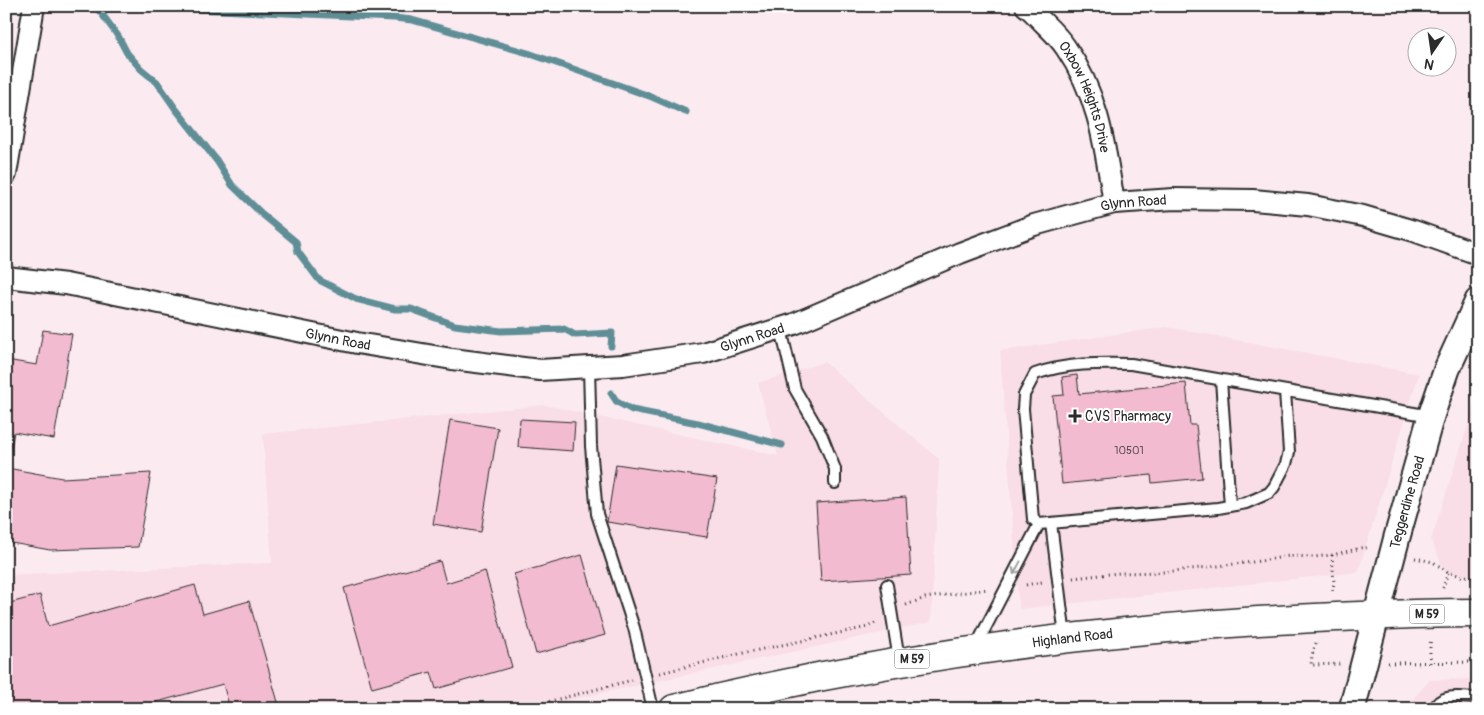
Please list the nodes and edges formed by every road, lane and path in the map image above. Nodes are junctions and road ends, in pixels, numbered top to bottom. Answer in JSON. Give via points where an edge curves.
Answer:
{"nodes":[{"id":1,"x":34,"y":6,"type":"edge"},
{"id":2,"x":1026,"y":6,"type":"edge"},
{"id":3,"x":6,"y":174,"type":"edge"},
{"id":4,"x":1114,"y":203,"type":"junction"},
{"id":5,"x":1478,"y":254,"type":"edge"},
{"id":6,"x":6,"y":277,"type":"edge"},
{"id":7,"x":1478,"y":301,"type":"edge"},
{"id":8,"x":781,"y":329,"type":"junction"},
{"id":9,"x":589,"y":367,"type":"junction"},
{"id":10,"x":1221,"y":380,"type":"junction"},
{"id":11,"x":1285,"y":391,"type":"junction"},
{"id":12,"x":1431,"y":416,"type":"junction"},
{"id":13,"x":836,"y":483,"type":"dead end"},
{"id":14,"x":1230,"y":506,"type":"junction"},
{"id":15,"x":1051,"y":523,"type":"junction"},
{"id":16,"x":1039,"y":524,"type":"junction"},
{"id":17,"x":1372,"y":548,"type":"dead end"},
{"id":18,"x":1332,"y":555,"type":"junction"},
{"id":19,"x":1433,"y":562,"type":"dead end"},
{"id":20,"x":1478,"y":577,"type":"edge"},
{"id":21,"x":1058,"y":580,"type":"junction"},
{"id":22,"x":1334,"y":583,"type":"dead end"},
{"id":23,"x":887,"y":584,"type":"dead end"},
{"id":24,"x":1006,"y":588,"type":"junction"},
{"id":25,"x":891,"y":614,"type":"junction"},
{"id":26,"x":1478,"y":614,"type":"edge"},
{"id":27,"x":1376,"y":615,"type":"junction"},
{"id":28,"x":1065,"y":637,"type":"junction"},
{"id":29,"x":1430,"y":645,"type":"dead end"},
{"id":30,"x":975,"y":649,"type":"junction"},
{"id":31,"x":1312,"y":655,"type":"dead end"},
{"id":32,"x":900,"y":662,"type":"junction"},
{"id":33,"x":1478,"y":662,"type":"edge"},
{"id":34,"x":1394,"y":663,"type":"dead end"},
{"id":35,"x":1430,"y":663,"type":"junction"},
{"id":36,"x":1325,"y":664,"type":"dead end"},
{"id":37,"x":645,"y":676,"type":"junction"},
{"id":38,"x":766,"y":698,"type":"edge"},
{"id":39,"x":1478,"y":698,"type":"edge"},
{"id":40,"x":520,"y":709,"type":"edge"},
{"id":41,"x":653,"y":709,"type":"edge"},
{"id":42,"x":674,"y":709,"type":"edge"},
{"id":43,"x":1352,"y":709,"type":"edge"},
{"id":44,"x":1434,"y":709,"type":"edge"}],
"edges":[{"from":1,"to":3,"type":"street"},
{"from":2,"to":4,"type":"street","name":"Oxbow Heights Drive","via":[[1065,47],[1090,91],[1103,134]]},
{"from":4,"to":5,"type":"street","name":"Glynn Road","via":[[1174,199],[1253,200],[1308,205],[1363,216]]},
{"from":4,"to":8,"type":"street","name":"Glynn Road","via":[[1034,225]]},
{"from":6,"to":9,"type":"street","name":"Glynn Road","via":[[66,284],[452,359],[540,370]]},
{"from":7,"to":12,"type":"street","name":"Teggerdine Road","via":[[1446,369]]},
{"from":8,"to":9,"type":"street","name":"Glynn Road","via":[[703,353]]},
{"from":8,"to":13,"type":"lane","via":[[795,389],[822,436],[835,469]]},
{"from":9,"to":37,"type":"lane","via":[[597,514],[634,628]]},
{"from":10,"to":11,"type":"lane"},
{"from":10,"to":14,"type":"lane"},
{"from":10,"to":16,"type":"lane","via":[[1131,364],[1094,363],[1035,374],[1024,395],[1023,409],[1033,519]]},
{"from":11,"to":12,"type":"lane"},
{"from":11,"to":14,"type":"lane","via":[[1289,452],[1286,464],[1269,493],[1246,504]]},
{"from":12,"to":27,"type":"street","name":"Teggerdine Road"},
{"from":14,"to":15,"type":"lane"},
{"from":15,"to":16,"type":"lane"},
{"from":15,"to":21,"type":"lane"},
{"from":16,"to":24,"type":"lane","one_way":true},
{"from":17,"to":18,"type":"path"},
{"from":18,"to":21,"type":"path","via":[[1290,556],[1165,572]]},
{"from":18,"to":22,"type":"path"},
{"from":19,"to":20,"type":"path","via":[[1447,574]]},
{"from":21,"to":24,"type":"path"},
{"from":21,"to":28,"type":"lane"},
{"from":23,"to":25,"type":"lane"},
{"from":24,"to":25,"type":"path","via":[[925,598]]},
{"from":24,"to":30,"type":"lane"},
{"from":25,"to":32,"type":"lane"},
{"from":25,"to":37,"type":"path","via":[[868,627]]},
{"from":26,"to":27,"type":"highway","name":"Highland Road","number":"M 59"},
{"from":27,"to":28,"type":"highway","name":"Highland Road","number":"M 59"},
{"from":27,"to":43,"type":"street","name":"Teggerdine Road"},
{"from":28,"to":30,"type":"highway","name":"Highland Road","number":"M 59"},
{"from":29,"to":35,"type":"path"},
{"from":30,"to":32,"type":"highway","name":"Highland Road","number":"M 59"},
{"from":31,"to":36,"type":"path","via":[[1311,665]]},
{"from":32,"to":38,"type":"highway","name":"Highland Road","number":"M 59"},
{"from":33,"to":35,"type":"path"},
{"from":34,"to":35,"type":"path"},
{"from":37,"to":40,"type":"path"},
{"from":37,"to":41,"type":"lane"},
{"from":38,"to":42,"type":"highway","name":"Highland Road","number":"M 59"},
{"from":39,"to":44,"type":"lane","via":[[1446,697]]}]}
